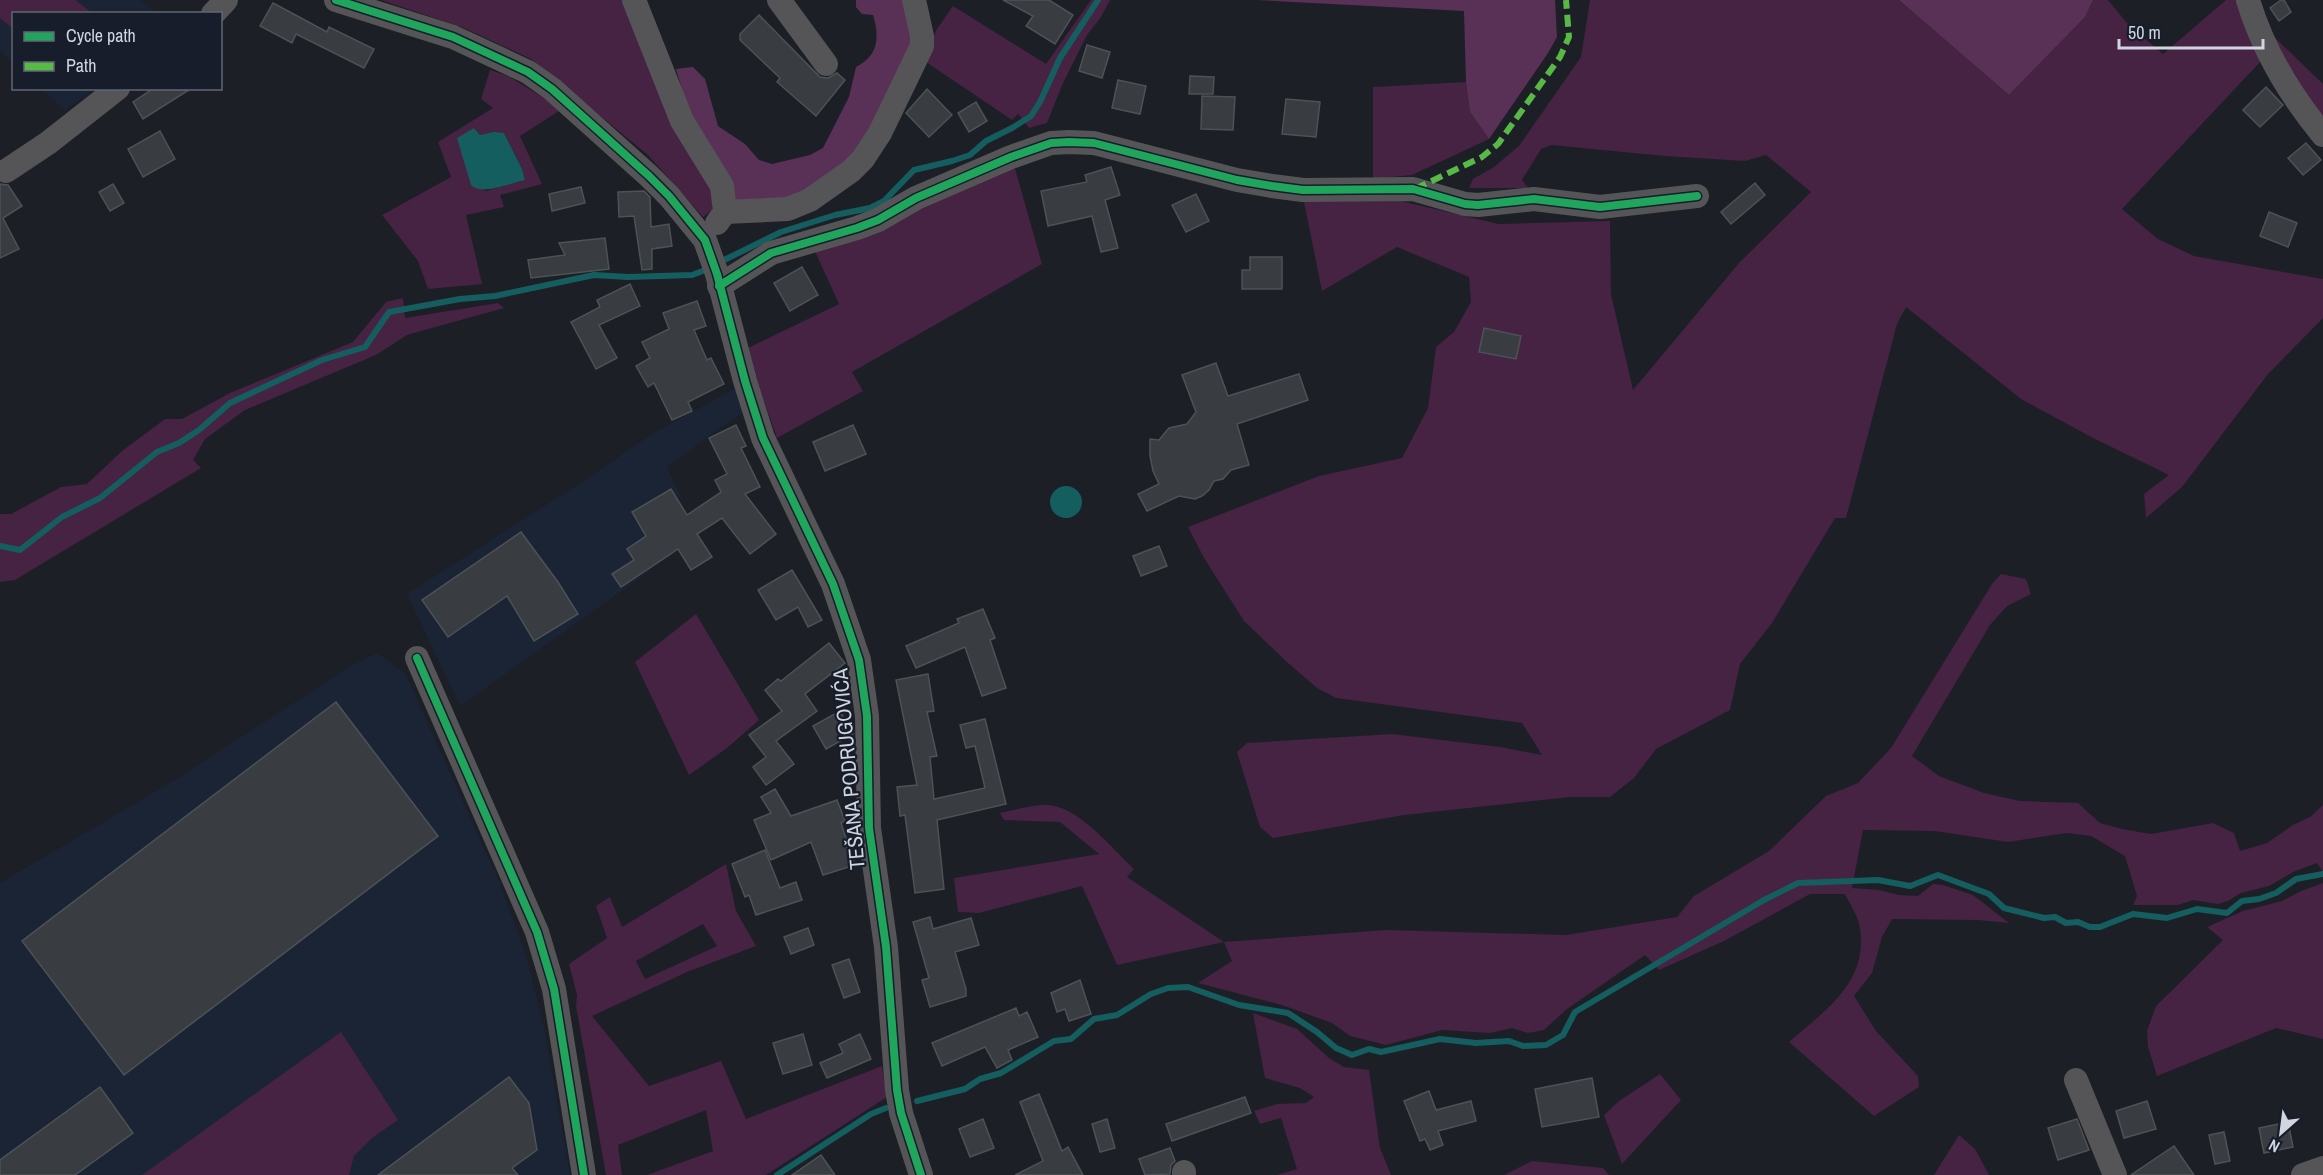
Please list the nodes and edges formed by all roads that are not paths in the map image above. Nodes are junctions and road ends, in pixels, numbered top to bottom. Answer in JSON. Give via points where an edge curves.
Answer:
{"nodes":[{"id":1,"x":226,"y":0,"type":"edge"},
{"id":2,"x":336,"y":0,"type":"edge"},
{"id":3,"x":634,"y":0,"type":"edge"},
{"id":4,"x":779,"y":0,"type":"edge"},
{"id":5,"x":914,"y":0,"type":"edge"},
{"id":6,"x":2248,"y":0,"type":"edge"},
{"id":7,"x":215,"y":12,"type":"edge"},
{"id":8,"x":826,"y":64,"type":"dead end"},
{"id":9,"x":115,"y":90,"type":"edge"},
{"id":10,"x":2323,"y":135,"type":"edge"},
{"id":11,"x":6,"y":171,"type":"dead end"},
{"id":12,"x":1697,"y":196,"type":"dead end"},
{"id":13,"x":725,"y":212,"type":"junction"},
{"id":14,"x":713,"y":264,"type":"junction"},
{"id":15,"x":417,"y":658,"type":"dead end"},
{"id":16,"x":2076,"y":1080,"type":"dead end"},
{"id":17,"x":2323,"y":1168,"type":"edge"},
{"id":18,"x":584,"y":1175,"type":"edge"},
{"id":19,"x":921,"y":1175,"type":"edge"},
{"id":20,"x":2115,"y":1175,"type":"edge"},
{"id":21,"x":2303,"y":1175,"type":"edge"}],
"edges":[{"from":1,"to":7,"type":"street"},
{"from":2,"to":14,"type":"street","via":[[453,37],[528,72],[552,89],[669,196]]},
{"from":3,"to":13,"type":"street","via":[[682,121],[722,186]]},
{"from":4,"to":8,"type":"street"},
{"from":5,"to":13,"type":"street","via":[[922,46],[880,133],[863,159],[810,200],[788,209]]},
{"from":6,"to":10,"type":"street","via":[[2280,74]]},
{"from":9,"to":11,"type":"street"},
{"from":12,"to":14,"type":"street","via":[[1600,207],[1534,200],[1465,204],[1413,189],[1303,190],[1272,186],[1094,143],[1060,142],[1011,157],[857,228],[771,253]]},
{"from":13,"to":14,"type":"street"},
{"from":14,"to":19,"type":"street","name":"TEŠANA PODRUGOVIĆA","via":[[763,438],[833,584],[859,660],[867,716],[869,828],[885,939],[897,1090]]},
{"from":15,"to":18,"type":"street","via":[[540,941],[554,989]]},
{"from":16,"to":20,"type":"street"},
{"from":17,"to":21,"type":"street"}]}
